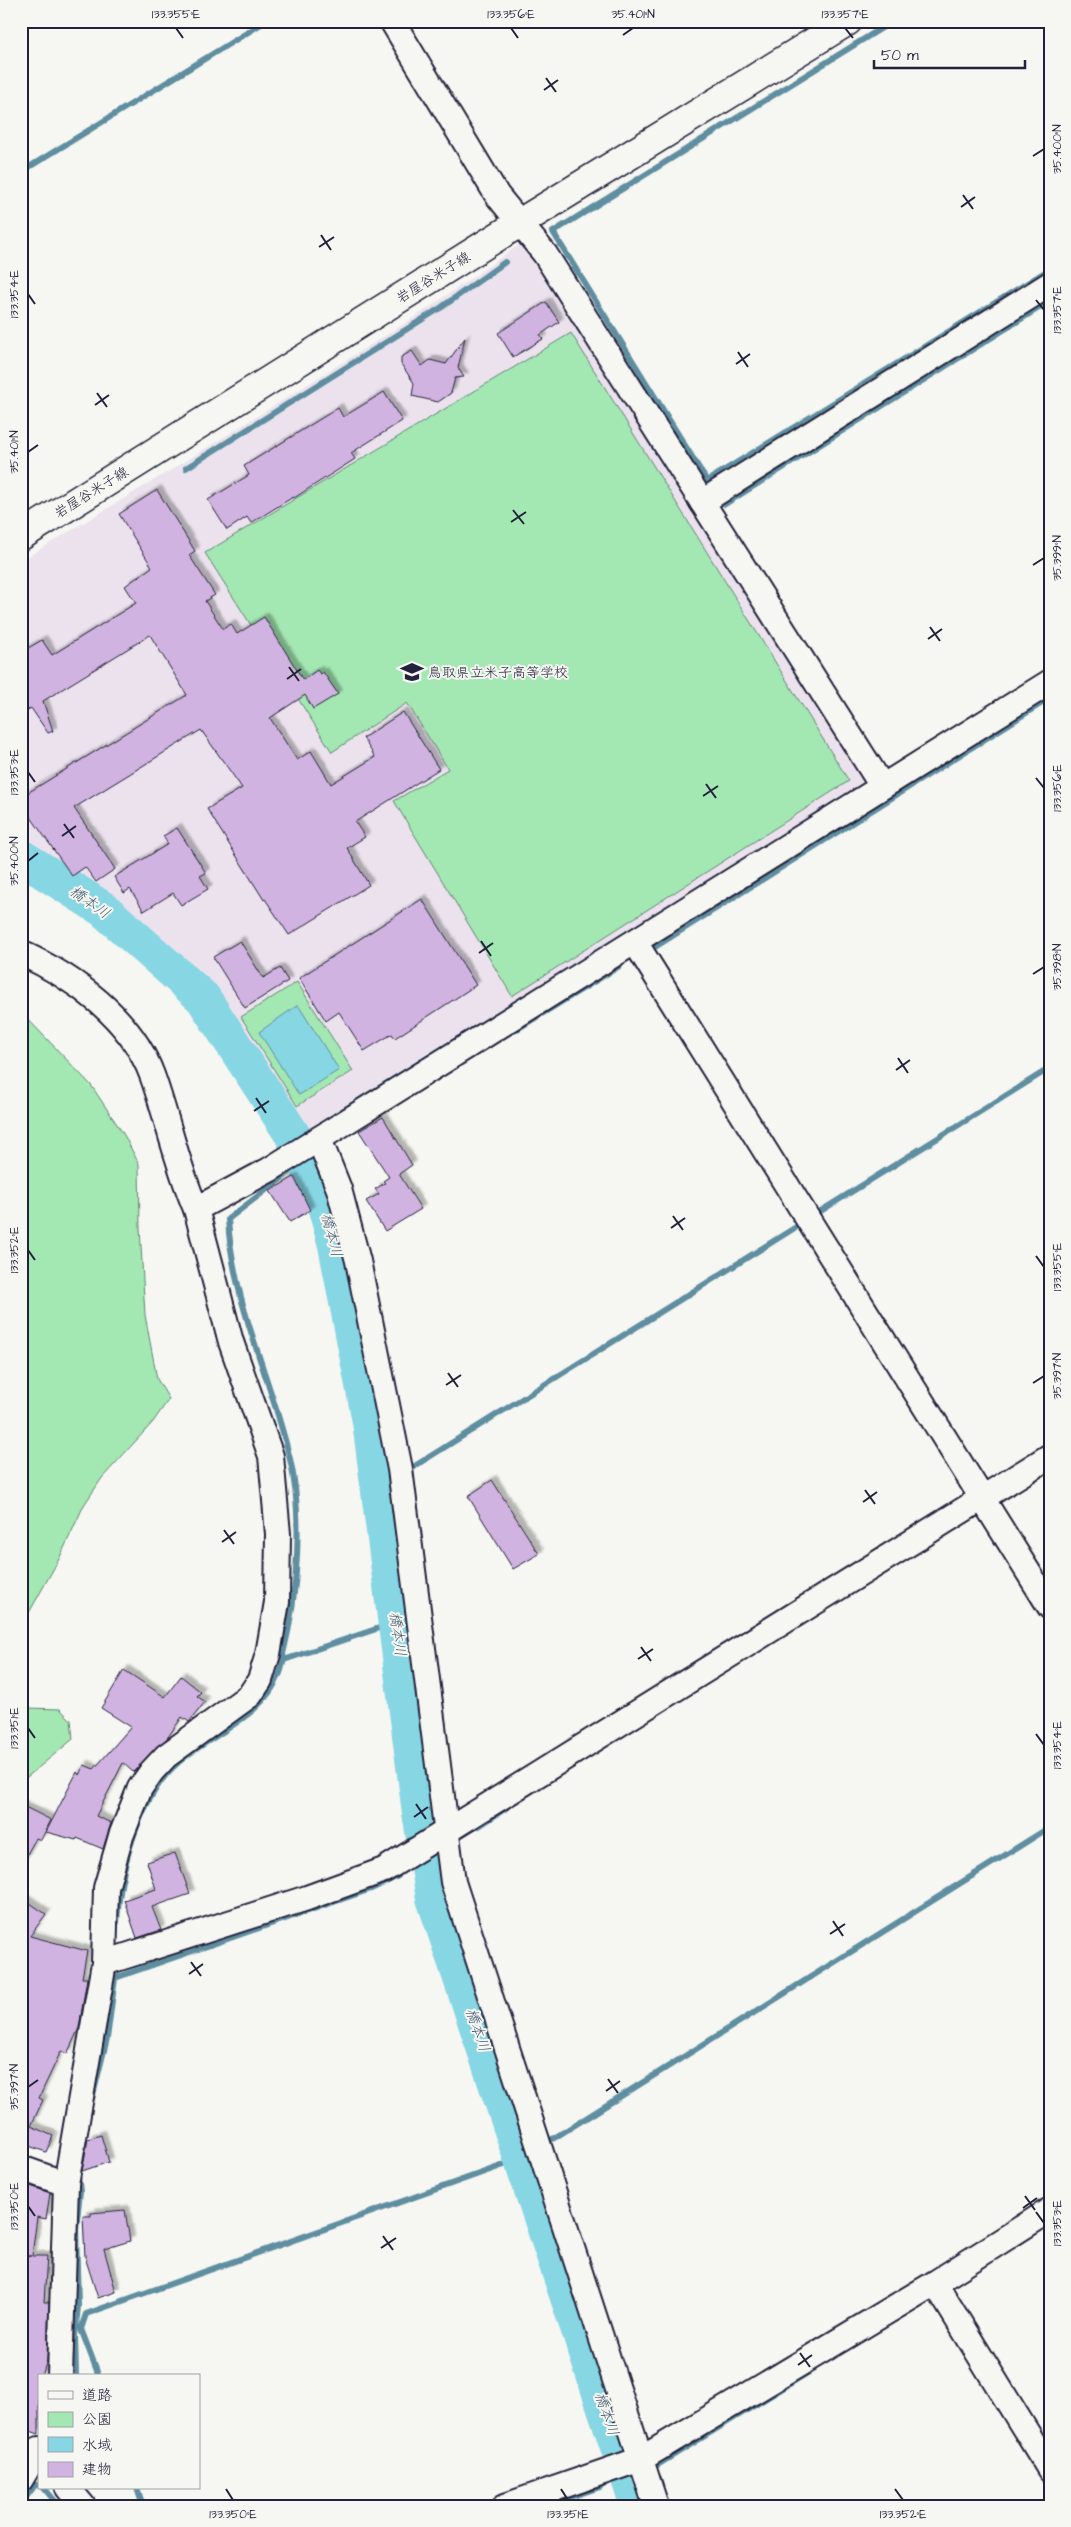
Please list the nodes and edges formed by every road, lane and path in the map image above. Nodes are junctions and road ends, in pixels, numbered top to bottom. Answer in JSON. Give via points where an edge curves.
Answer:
{"nodes":[{"id":1,"x":392,"y":21,"type":"edge"},
{"id":2,"x":848,"y":21,"type":"edge"},
{"id":3,"x":521,"y":222,"type":"junction"},
{"id":4,"x":1050,"y":284,"type":"edge"},
{"id":5,"x":702,"y":502,"type":"junction"},
{"id":6,"x":21,"y":536,"type":"edge"},
{"id":7,"x":1050,"y":682,"type":"edge"},
{"id":8,"x":882,"y":786,"type":"junction"},
{"id":9,"x":635,"y":942,"type":"junction"},
{"id":10,"x":21,"y":953,"type":"edge"},
{"id":11,"x":315,"y":1141,"type":"junction"},
{"id":12,"x":196,"y":1209,"type":"junction"},
{"id":13,"x":1050,"y":1456,"type":"edge"},
{"id":14,"x":981,"y":1498,"type":"junction"},
{"id":15,"x":1050,"y":1607,"type":"edge"},
{"id":16,"x":446,"y":1832,"type":"junction"},
{"id":17,"x":104,"y":1963,"type":"junction"},
{"id":18,"x":21,"y":2168,"type":"edge"},
{"id":19,"x":66,"y":2184,"type":"junction"},
{"id":20,"x":1050,"y":2210,"type":"edge"},
{"id":21,"x":934,"y":2283,"type":"junction"},
{"id":22,"x":60,"y":2374,"type":"edge"},
{"id":23,"x":34,"y":2449,"type":"edge"},
{"id":24,"x":641,"y":2459,"type":"junction"},
{"id":25,"x":1050,"y":2470,"type":"edge"},
{"id":26,"x":21,"y":2479,"type":"edge"},
{"id":27,"x":70,"y":2490,"type":"edge"},
{"id":28,"x":83,"y":2506,"type":"edge"},
{"id":29,"x":505,"y":2506,"type":"edge"},
{"id":30,"x":656,"y":2506,"type":"edge"}],
"edges":[{"from":1,"to":3,"type":"street","via":[[497,195]]},
{"from":2,"to":3,"type":"main road","name":"岩屋谷米子線"},
{"from":3,"to":5,"type":"street","via":[[545,254]]},
{"from":3,"to":6,"type":"main road","name":"岩屋谷米子線"},
{"from":4,"to":5,"type":"street"},
{"from":5,"to":8,"type":"street"},
{"from":7,"to":8,"type":"street"},
{"from":8,"to":9,"type":"street"},
{"from":9,"to":11,"type":"street"},
{"from":9,"to":14,"type":"street"},
{"from":10,"to":12,"type":"street","via":[[105,1006],[130,1037],[152,1074],[187,1190]]},
{"from":11,"to":12,"type":"street"},
{"from":11,"to":16,"type":"street","via":[[339,1189],[358,1261],[400,1469]]},
{"from":12,"to":17,"type":"street","via":[[230,1342],[271,1456],[278,1534],[277,1602],[268,1656],[260,1680],[250,1695],[166,1756],[140,1788],[121,1836],[106,1888]]},
{"from":13,"to":14,"type":"street"},
{"from":14,"to":15,"type":"street"},
{"from":14,"to":16,"type":"street"},
{"from":16,"to":17,"type":"street","via":[[384,1870]]},
{"from":16,"to":24,"type":"street","via":[[453,1882]]},
{"from":17,"to":19,"type":"street"},
{"from":18,"to":19,"type":"street"},
{"from":19,"to":22,"type":"street"},
{"from":20,"to":21,"type":"street"},
{"from":21,"to":24,"type":"street"},
{"from":21,"to":25,"type":"street"},
{"from":23,"to":26,"type":"street"},
{"from":24,"to":29,"type":"street"},
{"from":24,"to":30,"type":"street"},
{"from":27,"to":28,"type":"street"}]}
